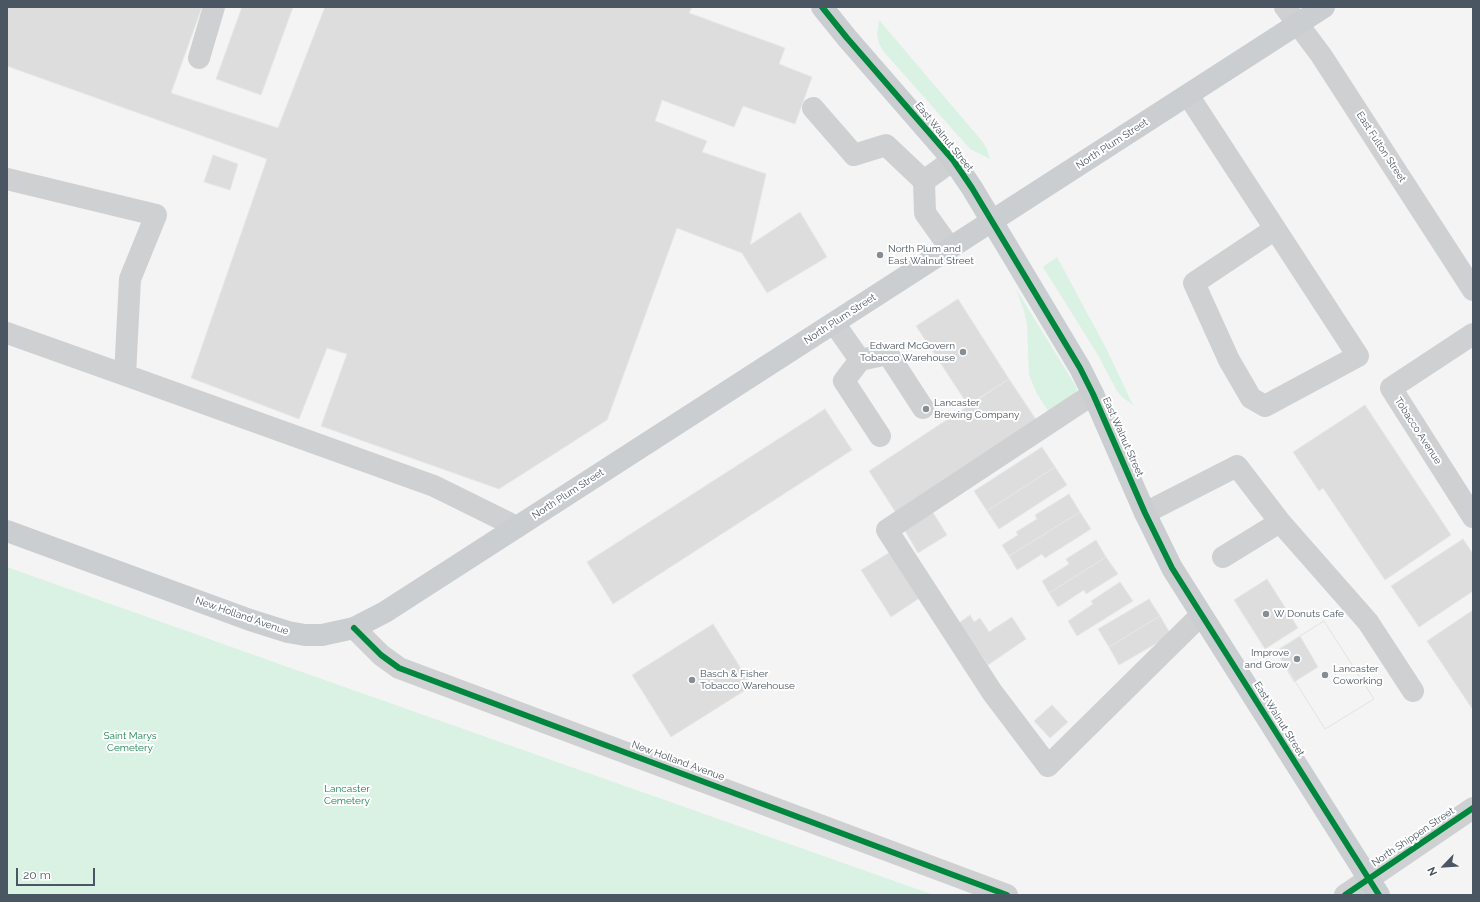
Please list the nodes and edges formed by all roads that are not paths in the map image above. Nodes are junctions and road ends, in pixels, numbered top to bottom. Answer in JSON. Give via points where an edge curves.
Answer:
{"nodes":[{"id":1,"x":214,"y":7,"type":"edge"},
{"id":2,"x":822,"y":7,"type":"edge"},
{"id":3,"x":1285,"y":7,"type":"edge"},
{"id":4,"x":1324,"y":7,"type":"edge"},
{"id":5,"x":1298,"y":24,"type":"junction"},
{"id":6,"x":199,"y":58,"type":"dead end"},
{"id":7,"x":1188,"y":95,"type":"junction"},
{"id":8,"x":813,"y":108,"type":"dead end"},
{"id":9,"x":953,"y":160,"type":"junction"},
{"id":10,"x":7,"y":179,"type":"edge"},
{"id":11,"x":924,"y":181,"type":"junction"},
{"id":12,"x":992,"y":221,"type":"junction"},
{"id":13,"x":1275,"y":229,"type":"junction"},
{"id":14,"x":950,"y":248,"type":"junction"},
{"id":15,"x":1473,"y":290,"type":"edge"},
{"id":16,"x":834,"y":323,"type":"junction"},
{"id":17,"x":7,"y":333,"type":"edge"},
{"id":18,"x":1473,"y":334,"type":"edge"},
{"id":19,"x":860,"y":360,"type":"junction"},
{"id":20,"x":125,"y":375,"type":"junction"},
{"id":21,"x":1093,"y":394,"type":"junction"},
{"id":22,"x":923,"y":408,"type":"dead end"},
{"id":23,"x":880,"y":436,"type":"dead end"},
{"id":24,"x":1145,"y":513,"type":"junction"},
{"id":25,"x":1473,"y":517,"type":"edge"},
{"id":26,"x":1280,"y":522,"type":"junction"},
{"id":27,"x":517,"y":527,"type":"junction"},
{"id":28,"x":7,"y":531,"type":"edge"},
{"id":29,"x":1223,"y":557,"type":"dead end"},
{"id":30,"x":1201,"y":615,"type":"junction"},
{"id":31,"x":354,"y":628,"type":"junction"},
{"id":32,"x":1414,"y":691,"type":"dead end"},
{"id":33,"x":1473,"y":808,"type":"edge"},
{"id":34,"x":1374,"y":887,"type":"edge"},
{"id":35,"x":1007,"y":895,"type":"edge"},
{"id":36,"x":1345,"y":895,"type":"edge"}],
"edges":[{"from":1,"to":6,"type":"street"},
{"from":2,"to":9,"type":"main road","name":"East Walnut Street"},
{"from":3,"to":5,"type":"street","name":"East Fulton Street"},
{"from":4,"to":5,"type":"main road","name":"North Plum Street"},
{"from":5,"to":7,"type":"main road","name":"North Plum Street"},
{"from":5,"to":15,"type":"street","name":"East Fulton Street","via":[[1321,55]]},
{"from":7,"to":12,"type":"main road","name":"North Plum Street"},
{"from":7,"to":13,"type":"street"},
{"from":8,"to":11,"type":"street","via":[[854,155],[886,145]]},
{"from":9,"to":11,"type":"street"},
{"from":9,"to":12,"type":"main road","name":"East Walnut Street"},
{"from":10,"to":20,"type":"street","via":[[156,215],[130,279]]},
{"from":11,"to":14,"type":"street","via":[[925,213]]},
{"from":12,"to":14,"type":"main road","name":"North Plum Street"},
{"from":12,"to":21,"type":"main road","name":"East Walnut Street"},
{"from":13,"to":13,"type":"street","via":[[1358,356],[1265,406],[1251,398],[1229,360],[1194,283]]},
{"from":14,"to":16,"type":"main road","name":"North Plum Street"},
{"from":16,"to":19,"type":"street"},
{"from":16,"to":27,"type":"main road","name":"North Plum Street"},
{"from":17,"to":20,"type":"street"},
{"from":18,"to":25,"type":"street","name":"Tobacco Avenue","via":[[1391,388]]},
{"from":19,"to":22,"type":"street","via":[[888,354]]},
{"from":19,"to":23,"type":"street","via":[[844,381]]},
{"from":20,"to":27,"type":"street","via":[[434,486]]},
{"from":21,"to":24,"type":"main road","name":"East Walnut Street"},
{"from":21,"to":30,"type":"street","via":[[887,530],[992,692],[1048,766]]},
{"from":24,"to":26,"type":"street","via":[[1237,466]]},
{"from":24,"to":30,"type":"main road","name":"East Walnut Street","via":[[1172,568]]},
{"from":26,"to":29,"type":"street"},
{"from":26,"to":32,"type":"street","via":[[1368,622]]},
{"from":27,"to":31,"type":"main road","name":"North Plum Street","via":[[385,612]]},
{"from":28,"to":31,"type":"main road","name":"New Holland Avenue","via":[[288,632],[322,635]]},
{"from":30,"to":34,"type":"main road","name":"East Walnut Street"},
{"from":31,"to":35,"type":"street","name":"New Holland Avenue","via":[[398,668]]},
{"from":33,"to":34,"type":"street","name":"North Shippen Street"},
{"from":34,"to":36,"type":"street","name":"North Shippen Street"}]}
